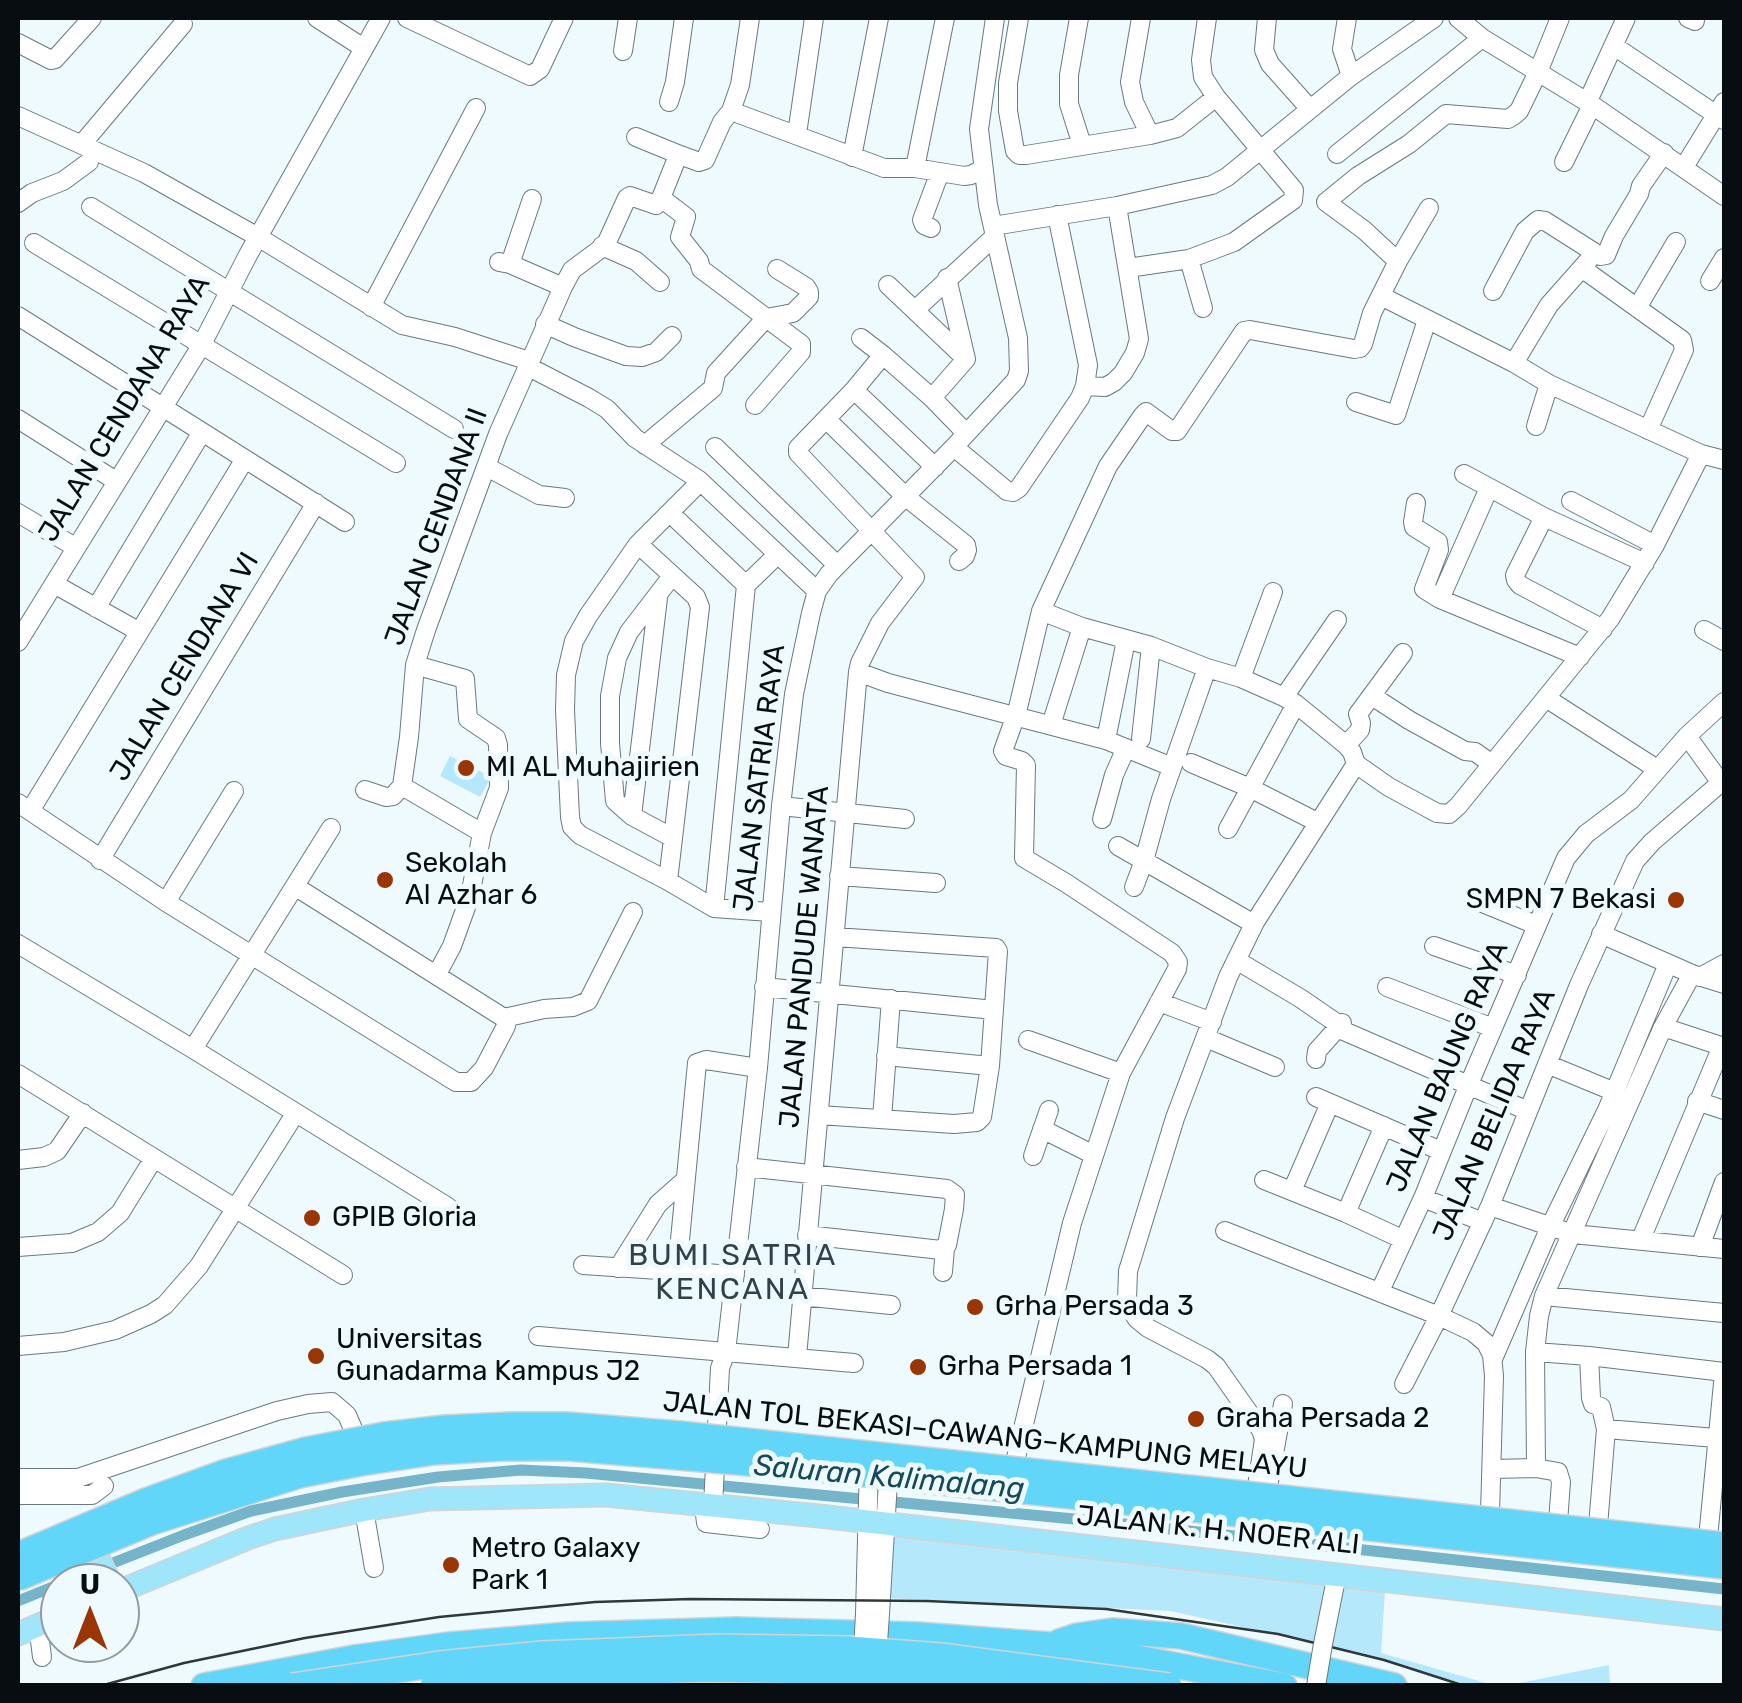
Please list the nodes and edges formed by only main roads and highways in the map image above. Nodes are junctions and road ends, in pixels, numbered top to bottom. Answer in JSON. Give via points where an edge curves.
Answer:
{"nodes":[{"id":1,"x":788,"y":1440,"type":"junction"},
{"id":2,"x":951,"y":1456,"type":"junction"},
{"id":3,"x":81,"y":1522,"type":"junction"},
{"id":4,"x":1719,"y":1541,"type":"edge"},
{"id":5,"x":18,"y":1551,"type":"edge"},
{"id":6,"x":100,"y":1563,"type":"edge"},
{"id":7,"x":1724,"y":1566,"type":"edge"},
{"id":8,"x":18,"y":1578,"type":"edge"},
{"id":9,"x":140,"y":1582,"type":"edge"},
{"id":10,"x":1724,"y":1619,"type":"edge"},
{"id":11,"x":1050,"y":1646,"type":"junction"},
{"id":12,"x":204,"y":1686,"type":"edge"},
{"id":13,"x":292,"y":1686,"type":"edge"},
{"id":14,"x":433,"y":1686,"type":"edge"},
{"id":15,"x":734,"y":1686,"type":"edge"},
{"id":16,"x":759,"y":1686,"type":"edge"},
{"id":17,"x":1038,"y":1686,"type":"edge"},
{"id":18,"x":1170,"y":1686,"type":"edge"},
{"id":19,"x":1284,"y":1686,"type":"edge"},
{"id":20,"x":1394,"y":1686,"type":"edge"}],
"edges":[{"from":1,"to":2,"type":"main road","name":"JALAN K. H. NOER ALI"},
{"from":1,"to":2,"type":"main road","name":"JALAN K. H. NOER ALI","via":[[804,1454],[879,1471],[924,1468]]},
{"from":1,"to":3,"type":"main road","name":"JALAN K. H. NOER ALI","via":[[721,1441],[567,1422],[446,1425],[257,1458]]},
{"from":2,"to":4,"type":"main road","name":"JALAN K. H. NOER ALI"},
{"from":3,"to":5,"type":"main road","name":"JALAN K. H. NOER ALI"},
{"from":3,"to":6,"type":"main road"},
{"from":4,"to":5,"type":"highway","name":"JALAN TOL BEKASI–CAWANG–KAMPUNG MELAYU","bridge":true,"via":[[680,1434],[511,1425],[384,1435],[306,1450],[226,1472]]},
{"from":7,"to":8,"type":"highway","name":"JALAN TOL BEKASI–CAWANG–KAMPUNG MELAYU","bridge":true,"via":[[810,1468],[502,1448],[434,1452],[300,1475],[152,1522]]},
{"from":9,"to":10,"type":"main road","name":"JALAN K. H. NOER ALI","via":[[262,1534],[364,1510],[430,1499],[606,1495]]},
{"from":11,"to":12,"type":"highway","via":[[822,1632],[588,1634],[411,1650]]},
{"from":11,"to":19,"type":"highway"},
{"from":11,"to":20,"type":"highway","via":[[1112,1631],[1181,1636]]},
{"from":13,"to":18,"type":"highway","bridge":true,"via":[[525,1656],[718,1647],[941,1656]]},
{"from":14,"to":17,"type":"highway","bridge":true,"via":[[703,1669],[867,1672]]},
{"from":15,"to":16,"type":"highway"}]}
